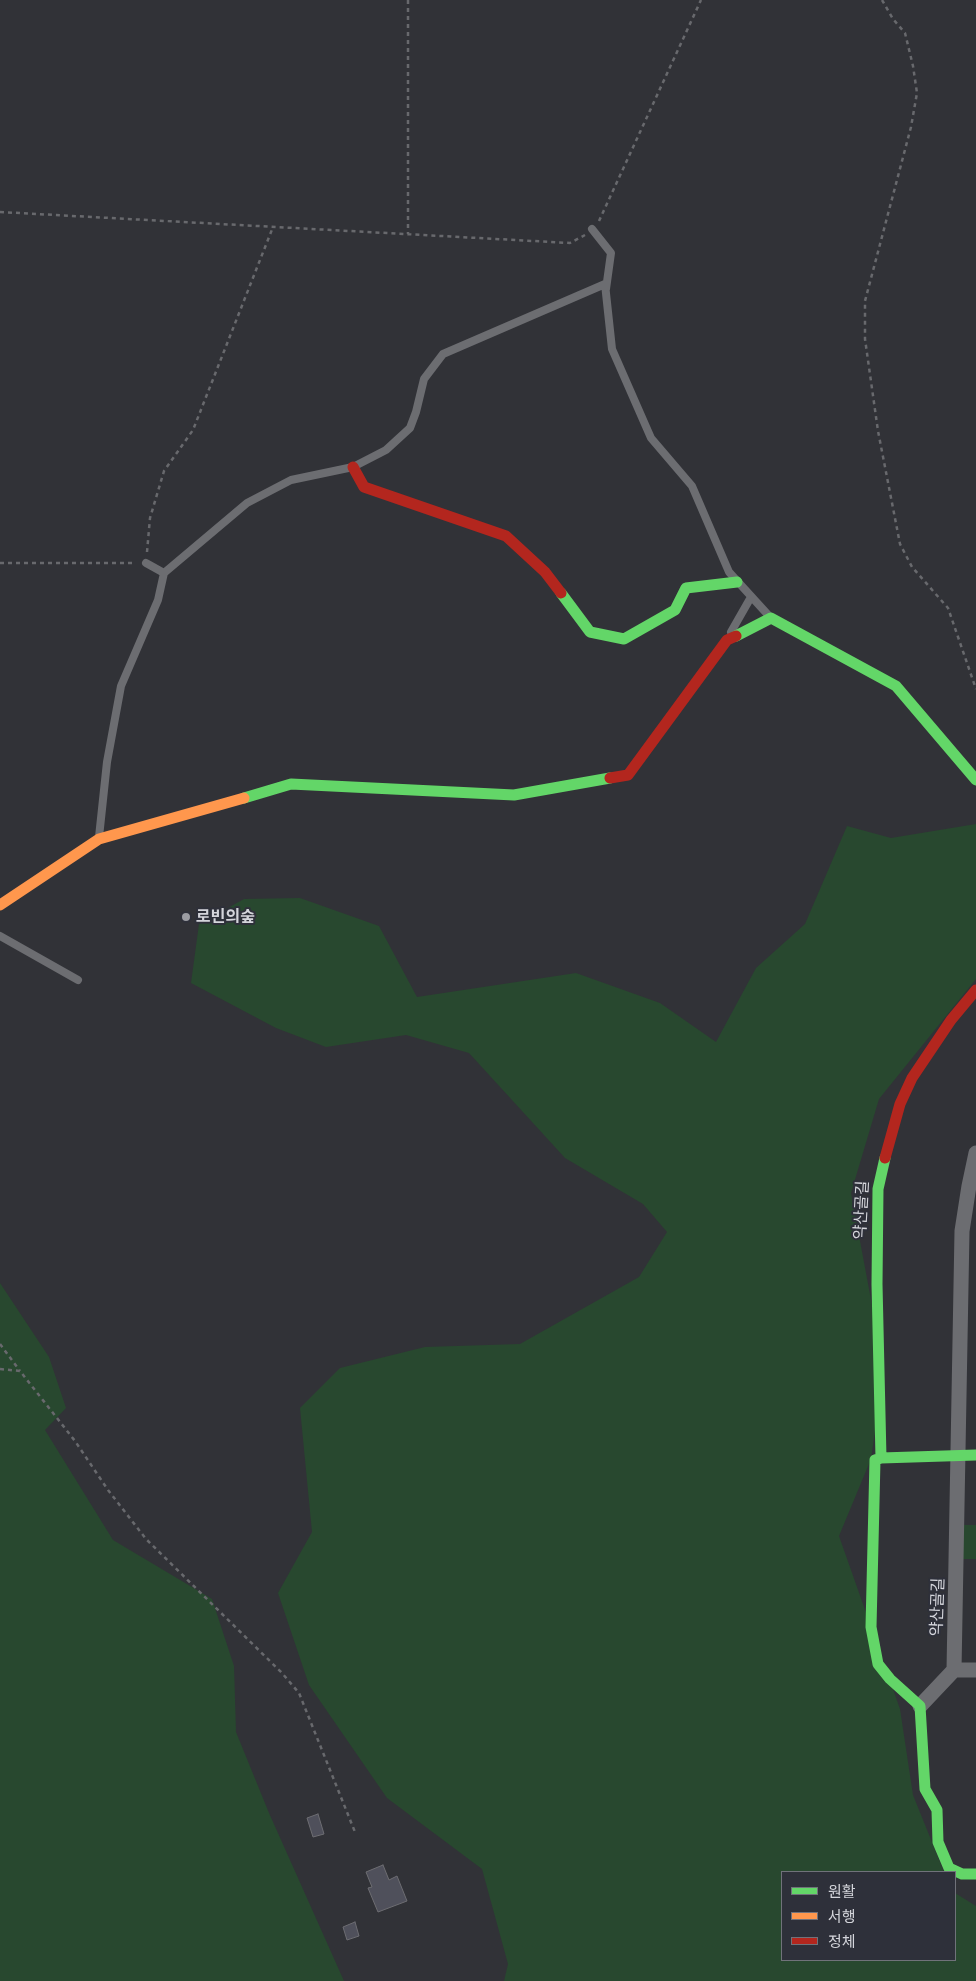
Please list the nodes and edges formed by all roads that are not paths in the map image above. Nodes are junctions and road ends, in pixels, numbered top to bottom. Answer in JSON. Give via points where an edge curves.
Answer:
{"nodes":[{"id":1,"x":592,"y":228,"type":"road end"},
{"id":2,"x":606,"y":291,"type":"junction"},
{"id":3,"x":353,"y":467,"type":"junction"},
{"id":4,"x":146,"y":563,"type":"road end"},
{"id":5,"x":164,"y":574,"type":"junction"},
{"id":6,"x":738,"y":582,"type":"junction"},
{"id":7,"x":751,"y":597,"type":"junction"},
{"id":8,"x":771,"y":618,"type":"junction"},
{"id":9,"x":727,"y":640,"type":"junction"},
{"id":10,"x":976,"y":780,"type":"edge"},
{"id":11,"x":98,"y":839,"type":"junction"},
{"id":12,"x":0,"y":905,"type":"edge"},
{"id":13,"x":0,"y":936,"type":"edge"},
{"id":14,"x":78,"y":980,"type":"dead end"},
{"id":15,"x":976,"y":990,"type":"edge"},
{"id":16,"x":976,"y":1153,"type":"edge"},
{"id":17,"x":976,"y":1455,"type":"edge"},
{"id":18,"x":959,"y":1456,"type":"junction"},
{"id":19,"x":881,"y":1458,"type":"junction"},
{"id":20,"x":954,"y":1670,"type":"junction"},
{"id":21,"x":976,"y":1670,"type":"edge"},
{"id":22,"x":920,"y":1706,"type":"junction"},
{"id":23,"x":956,"y":1871,"type":"edge"},
{"id":24,"x":956,"y":1871,"type":"edge"},
{"id":25,"x":976,"y":1874,"type":"edge"}],
"edges":[{"from":1,"to":2,"type":"lane","via":[[611,253]]},
{"from":2,"to":3,"type":"lane","via":[[605,284],[443,354],[424,379],[410,428],[386,450]]},
{"from":2,"to":6,"type":"lane","via":[[612,349],[651,438],[692,486],[729,572]]},
{"from":3,"to":5,"type":"lane","via":[[290,480],[248,504]]},
{"from":3,"to":6,"type":"street","via":[[364,487],[506,536],[545,572],[590,632],[624,639],[675,610],[686,588]]},
{"from":4,"to":5,"type":"lane"},
{"from":5,"to":11,"type":"lane","via":[[158,600],[121,686],[107,762]]},
{"from":6,"to":7,"type":"lane"},
{"from":7,"to":8,"type":"lane"},
{"from":7,"to":9,"type":"lane"},
{"from":8,"to":9,"type":"street"},
{"from":8,"to":10,"type":"street","via":[[896,686]]},
{"from":9,"to":11,"type":"street","via":[[628,775],[514,795],[291,784]]},
{"from":11,"to":12,"type":"street"},
{"from":13,"to":14,"type":"lane"},
{"from":15,"to":19,"type":"street","name":"약산골길","via":[[951,1020],[912,1078],[900,1104],[878,1189]]},
{"from":16,"to":18,"type":"street","name":"약산골길","via":[[962,1231]]},
{"from":17,"to":18,"type":"street"},
{"from":18,"to":19,"type":"street"},
{"from":18,"to":20,"type":"street","name":"약산골길"},
{"from":19,"to":22,"type":"street","name":"약산골길","via":[[875,1460],[871,1627],[878,1664],[890,1680]]},
{"from":20,"to":21,"type":"street"},
{"from":20,"to":22,"type":"street"},
{"from":22,"to":24,"type":"street","via":[[925,1788],[937,1810],[938,1842],[949,1868]]},
{"from":23,"to":25,"type":"street"}]}
